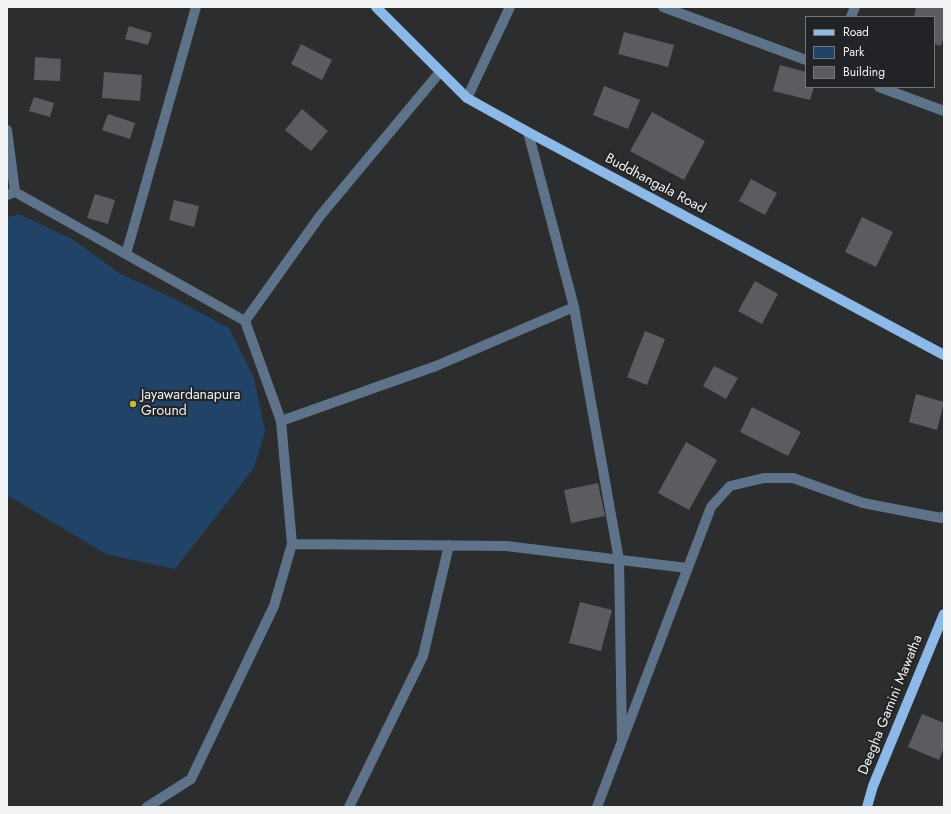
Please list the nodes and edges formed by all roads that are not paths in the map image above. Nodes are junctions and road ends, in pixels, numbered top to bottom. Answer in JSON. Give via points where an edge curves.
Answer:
{"nodes":[{"id":1,"x":196,"y":7,"type":"edge"},
{"id":2,"x":376,"y":7,"type":"edge"},
{"id":3,"x":510,"y":7,"type":"edge"},
{"id":4,"x":669,"y":8,"type":"edge"},
{"id":5,"x":805,"y":60,"type":"edge"},
{"id":6,"x":440,"y":72,"type":"junction"},
{"id":7,"x":882,"y":88,"type":"edge"},
{"id":8,"x":467,"y":98,"type":"junction"},
{"id":9,"x":944,"y":111,"type":"edge"},
{"id":10,"x":7,"y":130,"type":"edge"},
{"id":11,"x":528,"y":132,"type":"junction"},
{"id":12,"x":11,"y":194,"type":"edge"},
{"id":13,"x":126,"y":254,"type":"junction"},
{"id":14,"x":574,"y":307,"type":"junction"},
{"id":15,"x":245,"y":321,"type":"junction"},
{"id":16,"x":944,"y":355,"type":"edge"},
{"id":17,"x":281,"y":421,"type":"junction"},
{"id":18,"x":944,"y":516,"type":"edge"},
{"id":19,"x":292,"y":544,"type":"junction"},
{"id":20,"x":449,"y":545,"type":"junction"},
{"id":21,"x":619,"y":560,"type":"junction"},
{"id":22,"x":687,"y":568,"type":"junction"},
{"id":23,"x":944,"y":614,"type":"edge"},
{"id":24,"x":622,"y":740,"type":"junction"},
{"id":25,"x":146,"y":807,"type":"edge"},
{"id":26,"x":349,"y":807,"type":"edge"},
{"id":27,"x":597,"y":807,"type":"edge"},
{"id":28,"x":867,"y":807,"type":"edge"}],
"edges":[{"from":1,"to":13,"type":"street"},
{"from":2,"to":6,"type":"main road","name":"Buddhangala Road"},
{"from":3,"to":8,"type":"street"},
{"from":4,"to":5,"type":"street"},
{"from":6,"to":8,"type":"main road","name":"Buddhangala Road"},
{"from":6,"to":15,"type":"street","via":[[320,216]]},
{"from":7,"to":9,"type":"street"},
{"from":8,"to":11,"type":"main road","name":"Buddhangala Road"},
{"from":10,"to":12,"type":"street"},
{"from":11,"to":14,"type":"street"},
{"from":11,"to":16,"type":"main road","name":"Buddhangala Road"},
{"from":12,"to":13,"type":"street"},
{"from":13,"to":15,"type":"street"},
{"from":14,"to":17,"type":"street","via":[[436,366]]},
{"from":14,"to":21,"type":"street"},
{"from":15,"to":17,"type":"street"},
{"from":17,"to":19,"type":"street"},
{"from":18,"to":22,"type":"street","via":[[941,518],[863,503],[793,478],[764,478],[730,486],[711,507]]},
{"from":19,"to":20,"type":"street"},
{"from":19,"to":25,"type":"street","via":[[274,606],[191,779]]},
{"from":20,"to":21,"type":"street","via":[[506,546]]},
{"from":20,"to":26,"type":"street","via":[[423,656]]},
{"from":21,"to":22,"type":"street"},
{"from":21,"to":24,"type":"street"},
{"from":22,"to":24,"type":"street"},
{"from":23,"to":28,"type":"main road","name":"Deegha Gamini Mawatha","via":[[873,786]]},
{"from":24,"to":27,"type":"street"}]}
